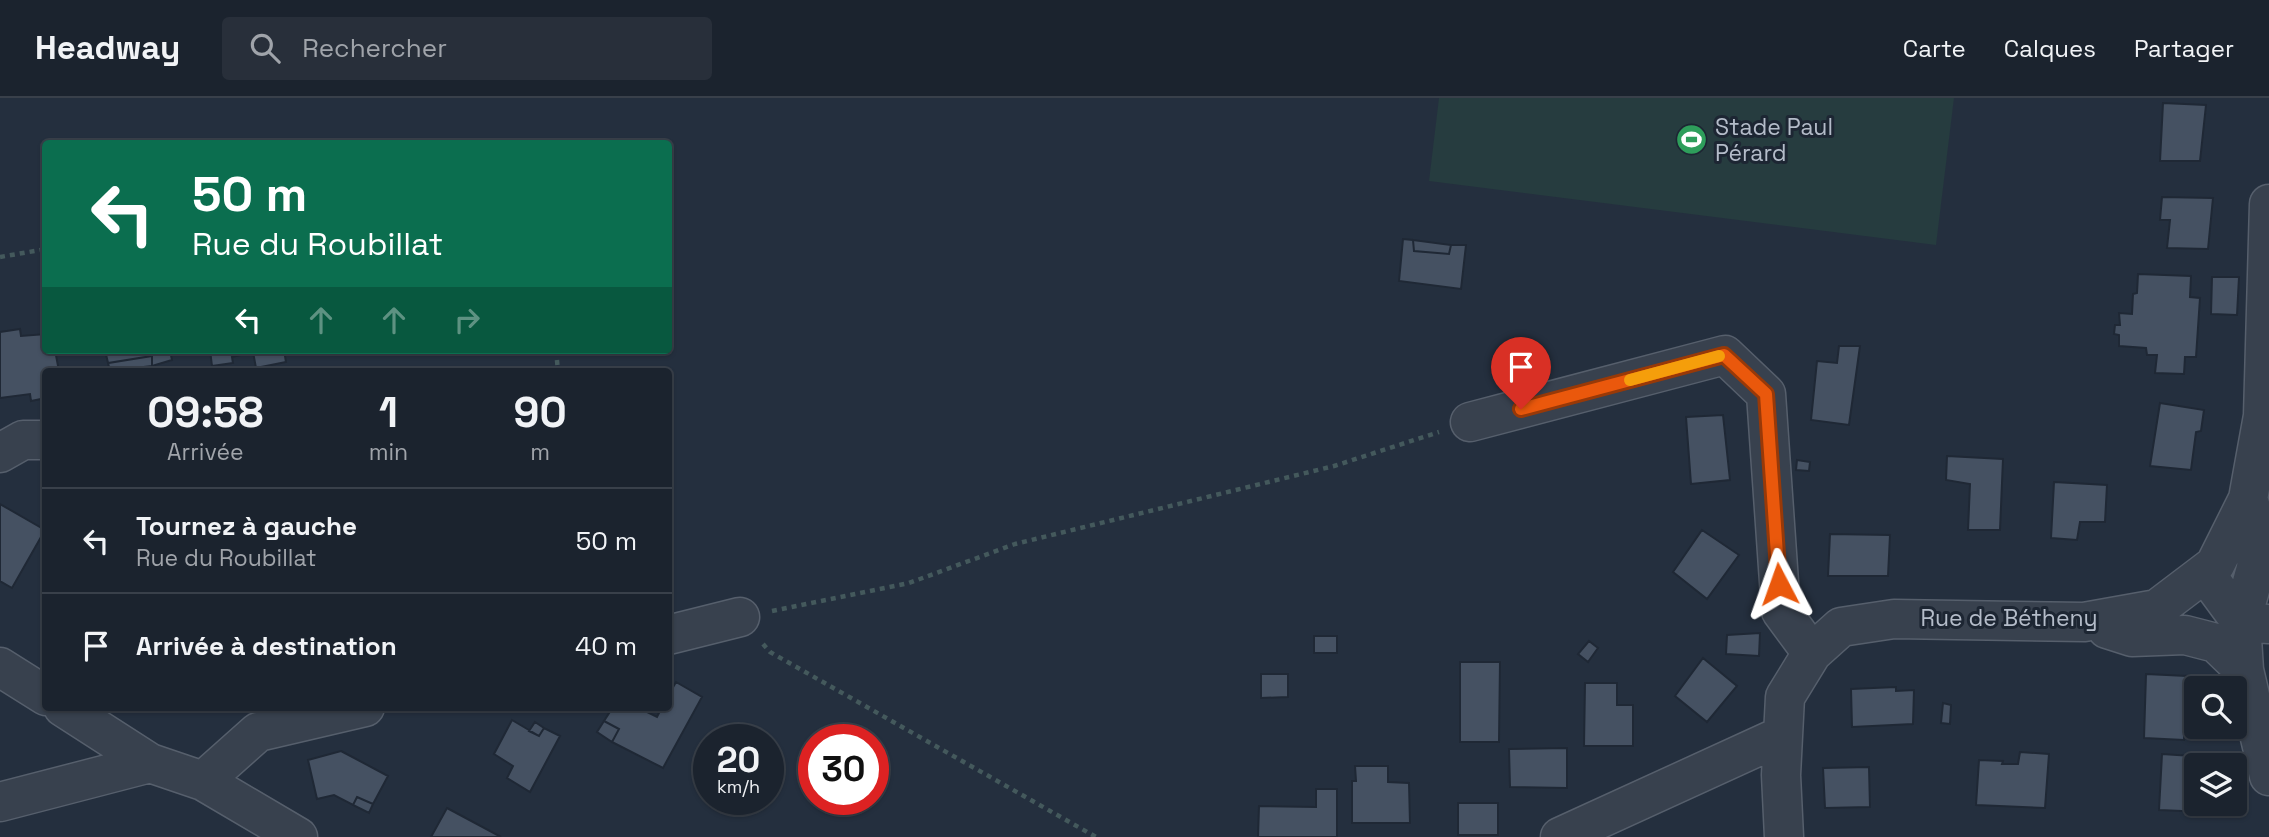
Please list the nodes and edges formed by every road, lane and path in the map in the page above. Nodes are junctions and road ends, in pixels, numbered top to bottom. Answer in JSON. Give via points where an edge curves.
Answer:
{"nodes":[{"id":1,"x":2269,"y":204,"type":"edge"},
{"id":2,"x":42,"y":249,"type":"edge"},
{"id":3,"x":0,"y":257,"type":"edge"},
{"id":4,"x":1470,"y":422,"type":"joint"},
{"id":5,"x":42,"y":440,"type":"edge"},
{"id":6,"x":0,"y":453,"type":"edge"},
{"id":7,"x":2248,"y":499,"type":"junction"},
{"id":8,"x":2205,"y":573,"type":"junction"},
{"id":9,"x":740,"y":617,"type":"junction"},
{"id":10,"x":2084,"y":622,"type":"junction"},
{"id":11,"x":2255,"y":623,"type":"edge"},
{"id":12,"x":672,"y":634,"type":"edge"},
{"id":13,"x":1811,"y":653,"type":"junction"},
{"id":14,"x":0,"y":667,"type":"edge"},
{"id":15,"x":2244,"y":670,"type":"junction"},
{"id":16,"x":42,"y":693,"type":"edge"},
{"id":17,"x":69,"y":711,"type":"edge"},
{"id":18,"x":348,"y":711,"type":"edge"},
{"id":19,"x":1783,"y":735,"type":"junction"},
{"id":20,"x":150,"y":763,"type":"junction"},
{"id":21,"x":2269,"y":776,"type":"edge"},
{"id":22,"x":203,"y":781,"type":"junction"},
{"id":23,"x":0,"y":802,"type":"edge"},
{"id":24,"x":298,"y":837,"type":"edge"},
{"id":25,"x":1096,"y":837,"type":"edge"},
{"id":26,"x":1560,"y":837,"type":"edge"},
{"id":27,"x":1784,"y":837,"type":"edge"}],
"edges":[{"from":1,"to":7,"type":"street","name":"Rue de Bétheny","via":[[2263,416]]},
{"from":2,"to":3,"type":"path"},
{"from":4,"to":9,"type":"path","via":[[1334,466],[1015,544],[909,583]]},
{"from":4,"to":13,"type":"street","via":[[1724,355],[1766,394],[1781,611]]},
{"from":5,"to":6,"type":"street","via":[[23,440]]},
{"from":7,"to":8,"type":"street","name":"Rue de Bétheny","via":[[2215,565]]},
{"from":7,"to":11,"type":"street","via":[[2259,531]]},
{"from":8,"to":10,"type":"street","name":"Rue de Bétheny","via":[[2157,608]]},
{"from":8,"to":11,"type":"street"},
{"from":9,"to":12,"type":"street"},
{"from":9,"to":25,"type":"path","via":[[769,652]]},
{"from":10,"to":13,"type":"street","name":"Rue de Bétheny","via":[[1894,619],[1841,628]]},
{"from":10,"to":15,"type":"street","via":[[2133,637],[2185,635],[2216,643]]},
{"from":11,"to":15,"type":"street"},
{"from":13,"to":19,"type":"street","name":"Rue de Bétheny","via":[[1785,697]]},
{"from":14,"to":16,"type":"street"},
{"from":15,"to":21,"type":"street"},
{"from":17,"to":20,"type":"street"},
{"from":18,"to":22,"type":"street","via":[[258,732]]},
{"from":19,"to":26,"type":"street"},
{"from":19,"to":27,"type":"street","name":"Rue de Bétheny"},
{"from":20,"to":22,"type":"street"},
{"from":20,"to":23,"type":"street"},
{"from":22,"to":24,"type":"street"}]}
